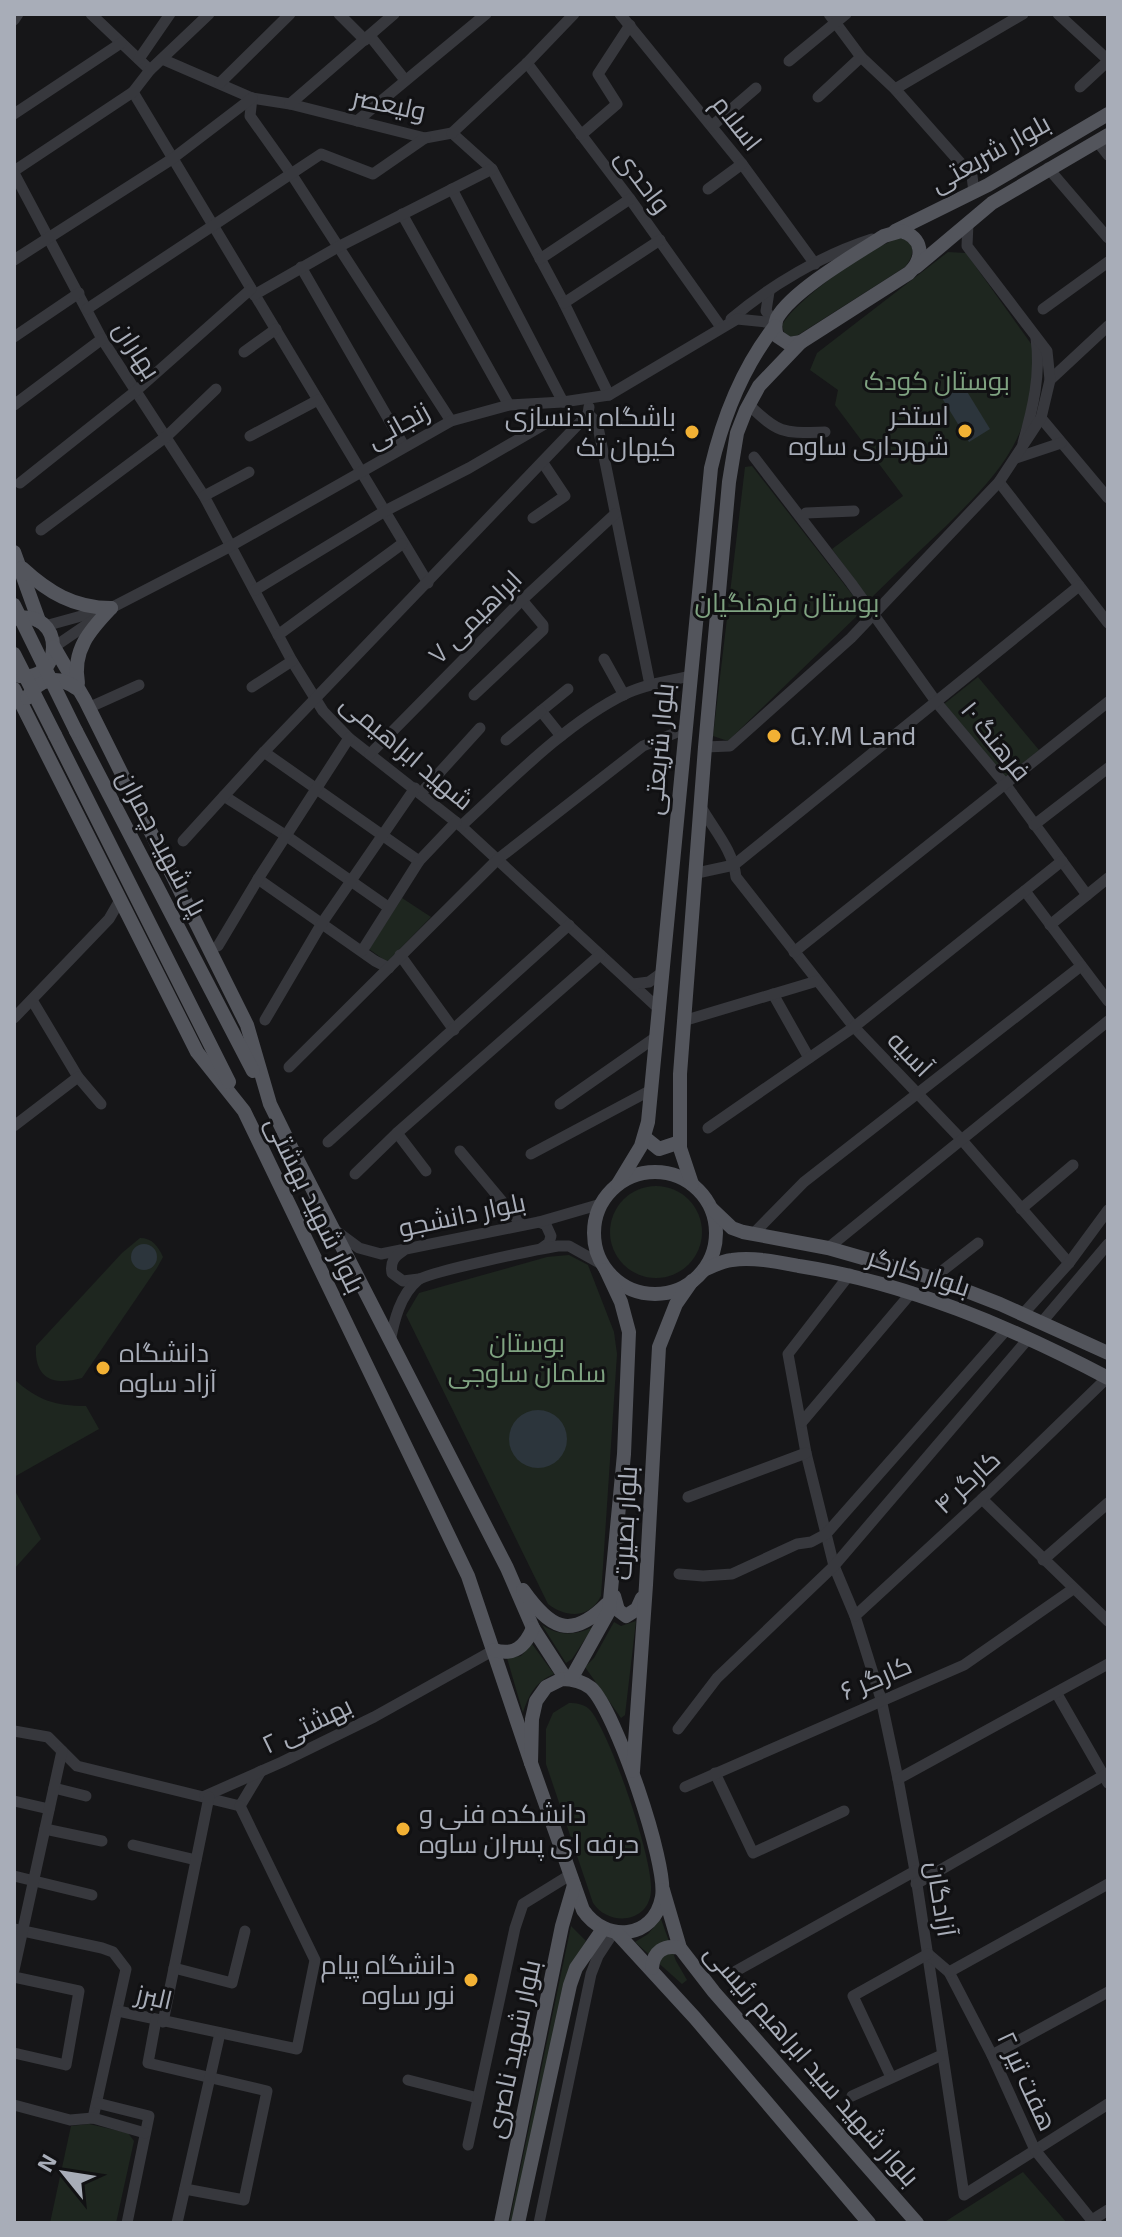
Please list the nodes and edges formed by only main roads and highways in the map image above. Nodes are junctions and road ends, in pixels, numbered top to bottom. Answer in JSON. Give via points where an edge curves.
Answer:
{"nodes":[{"id":1,"x":1108,"y":114,"type":"edge"},
{"id":2,"x":1103,"y":138,"type":"edge"},
{"id":3,"x":889,"y":234,"type":"junction"},
{"id":4,"x":915,"y":267,"type":"junction"},
{"id":5,"x":775,"y":324,"type":"junction"},
{"id":6,"x":801,"y":342,"type":"junction"},
{"id":7,"x":14,"y":552,"type":"edge"},
{"id":8,"x":22,"y":568,"type":"junction"},
{"id":9,"x":14,"y":602,"type":"edge"},
{"id":10,"x":14,"y":619,"type":"edge"},
{"id":11,"x":42,"y":624,"type":"junction"},
{"id":12,"x":54,"y":647,"type":"junction"},
{"id":13,"x":14,"y":654,"type":"edge"},
{"id":14,"x":14,"y":675,"type":"edge"},
{"id":15,"x":14,"y":689,"type":"edge"},
{"id":16,"x":80,"y":691,"type":"junction"},
{"id":17,"x":20,"y":711,"type":"edge"},
{"id":18,"x":270,"y":1104,"type":"junction"},
{"id":19,"x":244,"y":1111,"type":"junction"},
{"id":20,"x":644,"y":1137,"type":"junction"},
{"id":21,"x":680,"y":1142,"type":"junction"},
{"id":22,"x":618,"y":1184,"type":"junction"},
{"id":23,"x":692,"y":1184,"type":"junction"},
{"id":24,"x":712,"y":1209,"type":"junction"},
{"id":25,"x":750,"y":1234,"type":"junction"},
{"id":26,"x":742,"y":1259,"type":"junction"},
{"id":27,"x":604,"y":1267,"type":"junction"},
{"id":28,"x":704,"y":1270,"type":"junction"},
{"id":29,"x":692,"y":1281,"type":"junction"},
{"id":30,"x":1108,"y":1353,"type":"edge"},
{"id":31,"x":1107,"y":1378,"type":"edge"},
{"id":32,"x":507,"y":1568,"type":"junction"},
{"id":33,"x":612,"y":1584,"type":"junction"},
{"id":34,"x":646,"y":1585,"type":"junction"},
{"id":35,"x":610,"y":1601,"type":"junction"},
{"id":36,"x":533,"y":1628,"type":"junction"},
{"id":37,"x":494,"y":1650,"type":"junction"},
{"id":38,"x":569,"y":1679,"type":"junction"},
{"id":39,"x":531,"y":1763,"type":"junction"},
{"id":40,"x":632,"y":1775,"type":"junction"},
{"id":41,"x":572,"y":1880,"type":"junction"},
{"id":42,"x":662,"y":1889,"type":"junction"},
{"id":43,"x":611,"y":1932,"type":"junction"},
{"id":44,"x":680,"y":1948,"type":"junction"},
{"id":45,"x":652,"y":1968,"type":"junction"},
{"id":46,"x":501,"y":2223,"type":"edge"},
{"id":47,"x":518,"y":2223,"type":"edge"},
{"id":48,"x":869,"y":2223,"type":"edge"},
{"id":49,"x":917,"y":2223,"type":"edge"}],
"edges":[{"from":1,"to":3,"type":"main road","name":"بلوار شریعتی","via":[[974,192]]},
{"from":2,"to":4,"type":"main road","name":"بلوار شریعتی","via":[[992,203]]},
{"from":3,"to":4,"type":"main road","via":[[907,233],[917,242],[920,255]]},
{"from":3,"to":5,"type":"main road","name":"بلوار شریعتی","via":[[816,281]]},
{"from":4,"to":6,"type":"main road","name":"بلوار شریعتی"},
{"from":5,"to":6,"type":"main road","via":[[782,341]]},
{"from":5,"to":20,"type":"main road","name":"بلوار شریعتی","via":[[727,410],[711,468]]},
{"from":6,"to":21,"type":"main road","name":"بلوار شریعتی","via":[[759,386],[749,405],[737,433],[729,482],[683,1021]]},
{"from":7,"to":8,"type":"main road"},
{"from":8,"to":9,"type":"main road"},
{"from":8,"to":11,"type":"main road"},
{"from":8,"to":16,"type":"main road","via":[[70,601],[111,608],[80,649]]},
{"from":9,"to":18,"type":"main road","name":"پل شهید چمران","bridge":true},
{"from":10,"to":11,"type":"main road","via":[[27,617]]},
{"from":11,"to":12,"type":"main road","name":"بلوار شهید بهشتی"},
{"from":12,"to":14,"type":"main road","via":[[42,671]]},
{"from":12,"to":16,"type":"main road","name":"بلوار شهید بهشتی"},
{"from":13,"to":19,"type":"main road","name":"پل شهید چمران","bridge":true},
{"from":15,"to":17,"type":"main road","name":"بلوار شهید بهشتی"},
{"from":16,"to":17,"type":"main road","via":[[59,679],[46,680],[29,694]]},
{"from":16,"to":18,"type":"main road","name":"بلوار شهید بهشتی","via":[[247,1025]]},
{"from":17,"to":19,"type":"main road","name":"بلوار شهید بهشتی","via":[[197,1052]]},
{"from":18,"to":32,"type":"main road","name":"بلوار شهید بهشتی"},
{"from":19,"to":37,"type":"main road","name":"بلوار شهید بهشتی","via":[[468,1576]]},
{"from":20,"to":21,"type":"main road","via":[[659,1149]]},
{"from":20,"to":22,"type":"main road","name":"بلوار شریعتی"},
{"from":21,"to":23,"type":"main road","name":"بلوار شریعتی"},
{"from":22,"to":23,"type":"main road","via":[[650,1172],[676,1175]]},
{"from":22,"to":27,"type":"main road","via":[[596,1216],[594,1241]]},
{"from":23,"to":24,"type":"main road"},
{"from":24,"to":25,"type":"main road","name":"بلوار کارگر","via":[[732,1228]]},
{"from":24,"to":28,"type":"main road","via":[[715,1245]]},
{"from":25,"to":26,"type":"main road","via":[[741,1239]]},
{"from":25,"to":30,"type":"main road","name":"بلوار کارگر","via":[[828,1248],[933,1278]]},
{"from":26,"to":28,"type":"main road","name":"بلوار کارگر"},
{"from":26,"to":31,"type":"main road","name":"بلوار کارگر","via":[[850,1274],[912,1292],[1007,1329]]},
{"from":27,"to":29,"type":"main road","via":[[622,1285],[642,1293],[674,1292]]},
{"from":27,"to":33,"type":"main road","name":"بلوار بصیرت","via":[[629,1332]]},
{"from":28,"to":29,"type":"main road"},
{"from":29,"to":34,"type":"main road","name":"بلوار بصیرت","via":[[676,1304],[659,1347]]},
{"from":32,"to":35,"type":"main road","via":[[535,1607],[561,1626],[590,1621]]},
{"from":32,"to":36,"type":"main road","name":"بلوار شهید بهشتی"},
{"from":33,"to":34,"type":"main road","via":[[618,1610],[626,1616],[637,1609]]},
{"from":33,"to":35,"type":"main road","name":"بلوار بصیرت"},
{"from":34,"to":40,"type":"main road","name":"بلوار بصیرت"},
{"from":35,"to":38,"type":"main road","name":"بلوار بصیرت"},
{"from":36,"to":37,"type":"main road","via":[[519,1649]]},
{"from":36,"to":38,"type":"main road","name":"بلوار شهید بهشتی"},
{"from":37,"to":39,"type":"main road","name":"بلوار شهید بهشتی"},
{"from":38,"to":39,"type":"main road","via":[[546,1687],[536,1701]]},
{"from":38,"to":40,"type":"main road","name":"بلوار شهید بهشتی","via":[[594,1691]]},
{"from":39,"to":41,"type":"main road","name":"بلوار شهید بهشتی"},
{"from":40,"to":42,"type":"main road","name":"بلوار شهید سید ابراهیم رئیسی","via":[[656,1849]]},
{"from":41,"to":43,"type":"main road","name":"بلوار شهید بهشتی","via":[[588,1918]]},
{"from":41,"to":46,"type":"main road","name":"بلوار شهید ناصری"},
{"from":42,"to":43,"type":"main road","via":[[659,1908],[647,1923]]},
{"from":42,"to":44,"type":"main road","name":"بلوار شهید سید ابراهیم رئیسی"},
{"from":43,"to":45,"type":"main road"},
{"from":43,"to":47,"type":"main road","name":"بلوار شهید ناصری","via":[[576,1968],[570,1985]]},
{"from":44,"to":45,"type":"main road","via":[[658,1951]]},
{"from":44,"to":49,"type":"main road","name":"بلوار شهید سید ابراهیم رئیسی"},
{"from":45,"to":48,"type":"main road"}]}
